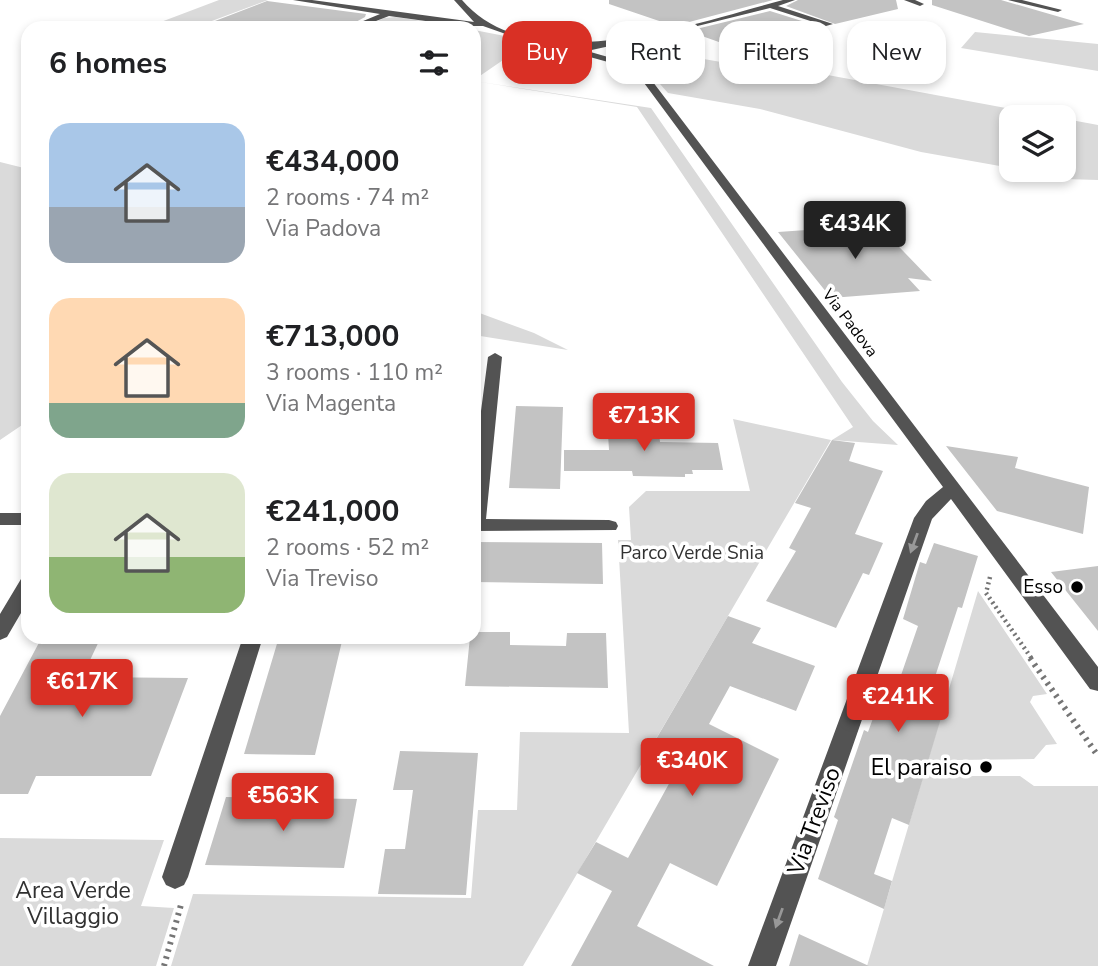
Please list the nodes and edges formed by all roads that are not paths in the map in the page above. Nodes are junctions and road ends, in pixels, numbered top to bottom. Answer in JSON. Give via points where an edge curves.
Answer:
{"nodes":[{"id":1,"x":296,"y":0,"type":"edge"},
{"id":2,"x":458,"y":0,"type":"edge"},
{"id":3,"x":759,"y":0,"type":"edge"},
{"id":4,"x":791,"y":0,"type":"edge"},
{"id":5,"x":908,"y":0,"type":"edge"},
{"id":6,"x":1012,"y":0,"type":"edge"},
{"id":7,"x":920,"y":4,"type":"dead end"},
{"id":8,"x":772,"y":5,"type":"junction"},
{"id":9,"x":1058,"y":10,"type":"dead end"},
{"id":10,"x":389,"y":13,"type":"junction"},
{"id":11,"x":371,"y":21,"type":"edge"},
{"id":12,"x":446,"y":21,"type":"edge"},
{"id":13,"x":481,"y":21,"type":"edge"},
{"id":14,"x":481,"y":21,"type":"edge"},
{"id":15,"x":819,"y":21,"type":"edge"},
{"id":16,"x":705,"y":23,"type":"edge"},
{"id":17,"x":484,"y":24,"type":"joint"},
{"id":18,"x":502,"y":31,"type":"edge"},
{"id":19,"x":592,"y":43,"type":"edge"},
{"id":20,"x":606,"y":44,"type":"joint"},
{"id":21,"x":592,"y":46,"type":"edge"},
{"id":22,"x":592,"y":56,"type":"edge"},
{"id":23,"x":599,"y":58,"type":"junction"},
{"id":24,"x":606,"y":58,"type":"edge"},
{"id":25,"x":606,"y":60,"type":"edge"},
{"id":26,"x":650,"y":84,"type":"edge"},
{"id":27,"x":495,"y":356,"type":"dead end"},
{"id":28,"x":481,"y":474,"type":"edge"},
{"id":29,"x":952,"y":489,"type":"junction"},
{"id":30,"x":0,"y":519,"type":"edge"},
{"id":31,"x":21,"y":520,"type":"edge"},
{"id":32,"x":481,"y":525,"type":"edge"},
{"id":33,"x":609,"y":526,"type":"dead end"},
{"id":34,"x":21,"y":595,"type":"edge"},
{"id":35,"x":0,"y":632,"type":"edge"},
{"id":36,"x":251,"y":644,"type":"edge"},
{"id":37,"x":1098,"y":683,"type":"edge"},
{"id":38,"x":174,"y":877,"type":"road end"},
{"id":39,"x":762,"y":966,"type":"edge"}],
"edges":[{"from":1,"to":10,"type":"street"},
{"from":2,"to":13,"type":"street"},
{"from":3,"to":8,"type":"street"},
{"from":4,"to":8,"type":"street"},
{"from":5,"to":7,"type":"street"},
{"from":6,"to":9,"type":"street"},
{"from":8,"to":15,"type":"street"},
{"from":8,"to":16,"type":"street"},
{"from":10,"to":11,"type":"street"},
{"from":10,"to":12,"type":"street"},
{"from":14,"to":17,"type":"street"},
{"from":17,"to":18,"type":"street"},
{"from":19,"to":20,"type":"street"},
{"from":20,"to":21,"type":"street"},
{"from":22,"to":23,"type":"street"},
{"from":23,"to":24,"type":"street"},
{"from":23,"to":25,"type":"street"},
{"from":26,"to":29,"type":"street","name":"Via Padova"},
{"from":27,"to":28,"type":"street"},
{"from":29,"to":37,"type":"street","name":"Via Padova"},
{"from":29,"to":39,"type":"street","name":"Via Treviso","one_way":true,"via":[[923,519]]},
{"from":30,"to":31,"type":"street"},
{"from":32,"to":33,"type":"street"},
{"from":34,"to":35,"type":"street"},
{"from":36,"to":38,"type":"street"}]}
